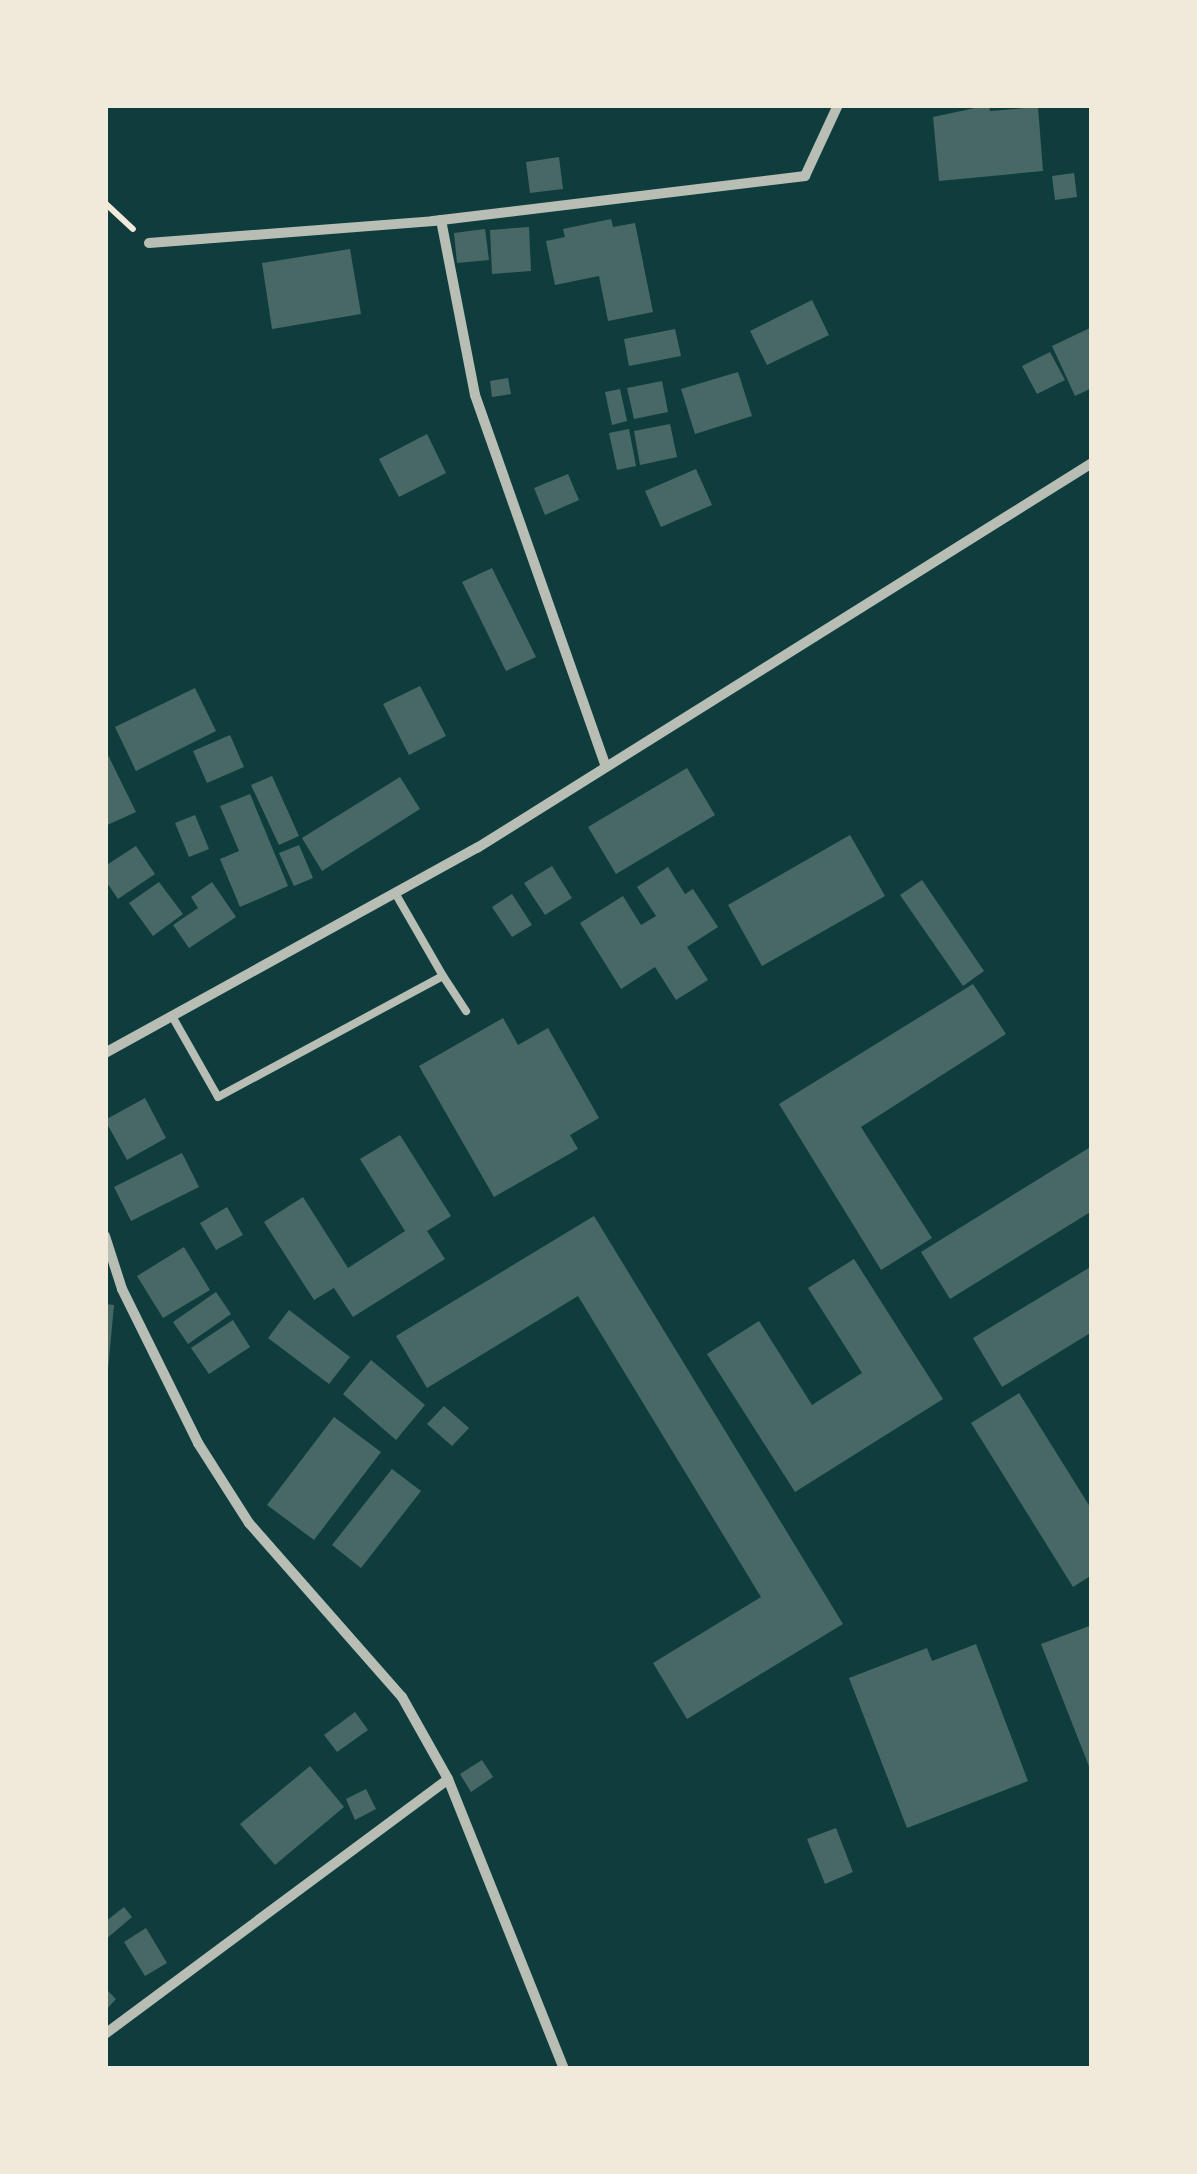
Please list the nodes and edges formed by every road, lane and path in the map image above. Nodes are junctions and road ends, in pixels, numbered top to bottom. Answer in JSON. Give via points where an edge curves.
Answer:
{"nodes":[{"id":1,"x":838,"y":105,"type":"edge"},
{"id":2,"x":105,"y":203,"type":"edge"},
{"id":3,"x":441,"y":220,"type":"junction"},
{"id":4,"x":149,"y":243,"type":"joint"},
{"id":5,"x":1092,"y":463,"type":"edge"},
{"id":6,"x":606,"y":766,"type":"junction"},
{"id":7,"x":395,"y":893,"type":"junction"},
{"id":8,"x":443,"y":976,"type":"junction"},
{"id":9,"x":466,"y":1011,"type":"dead end"},
{"id":10,"x":172,"y":1016,"type":"junction"},
{"id":11,"x":105,"y":1053,"type":"edge"},
{"id":12,"x":105,"y":1236,"type":"edge"},
{"id":13,"x":448,"y":1779,"type":"junction"},
{"id":14,"x":105,"y":2034,"type":"edge"},
{"id":15,"x":564,"y":2069,"type":"edge"}],
"edges":[{"from":1,"to":3,"type":"street","via":[[805,176]]},
{"from":2,"to":4,"type":"path"},
{"from":3,"to":4,"type":"street"},
{"from":3,"to":6,"type":"street","via":[[475,396]]},
{"from":5,"to":6,"type":"street"},
{"from":6,"to":7,"type":"street"},
{"from":7,"to":8,"type":"lane"},
{"from":7,"to":10,"type":"street"},
{"from":8,"to":9,"type":"lane"},
{"from":8,"to":10,"type":"lane","via":[[218,1097]]},
{"from":10,"to":11,"type":"street"},
{"from":12,"to":13,"type":"street","via":[[122,1289],[198,1443],[249,1523],[402,1697]]},
{"from":13,"to":14,"type":"street"},
{"from":13,"to":15,"type":"street"}]}
